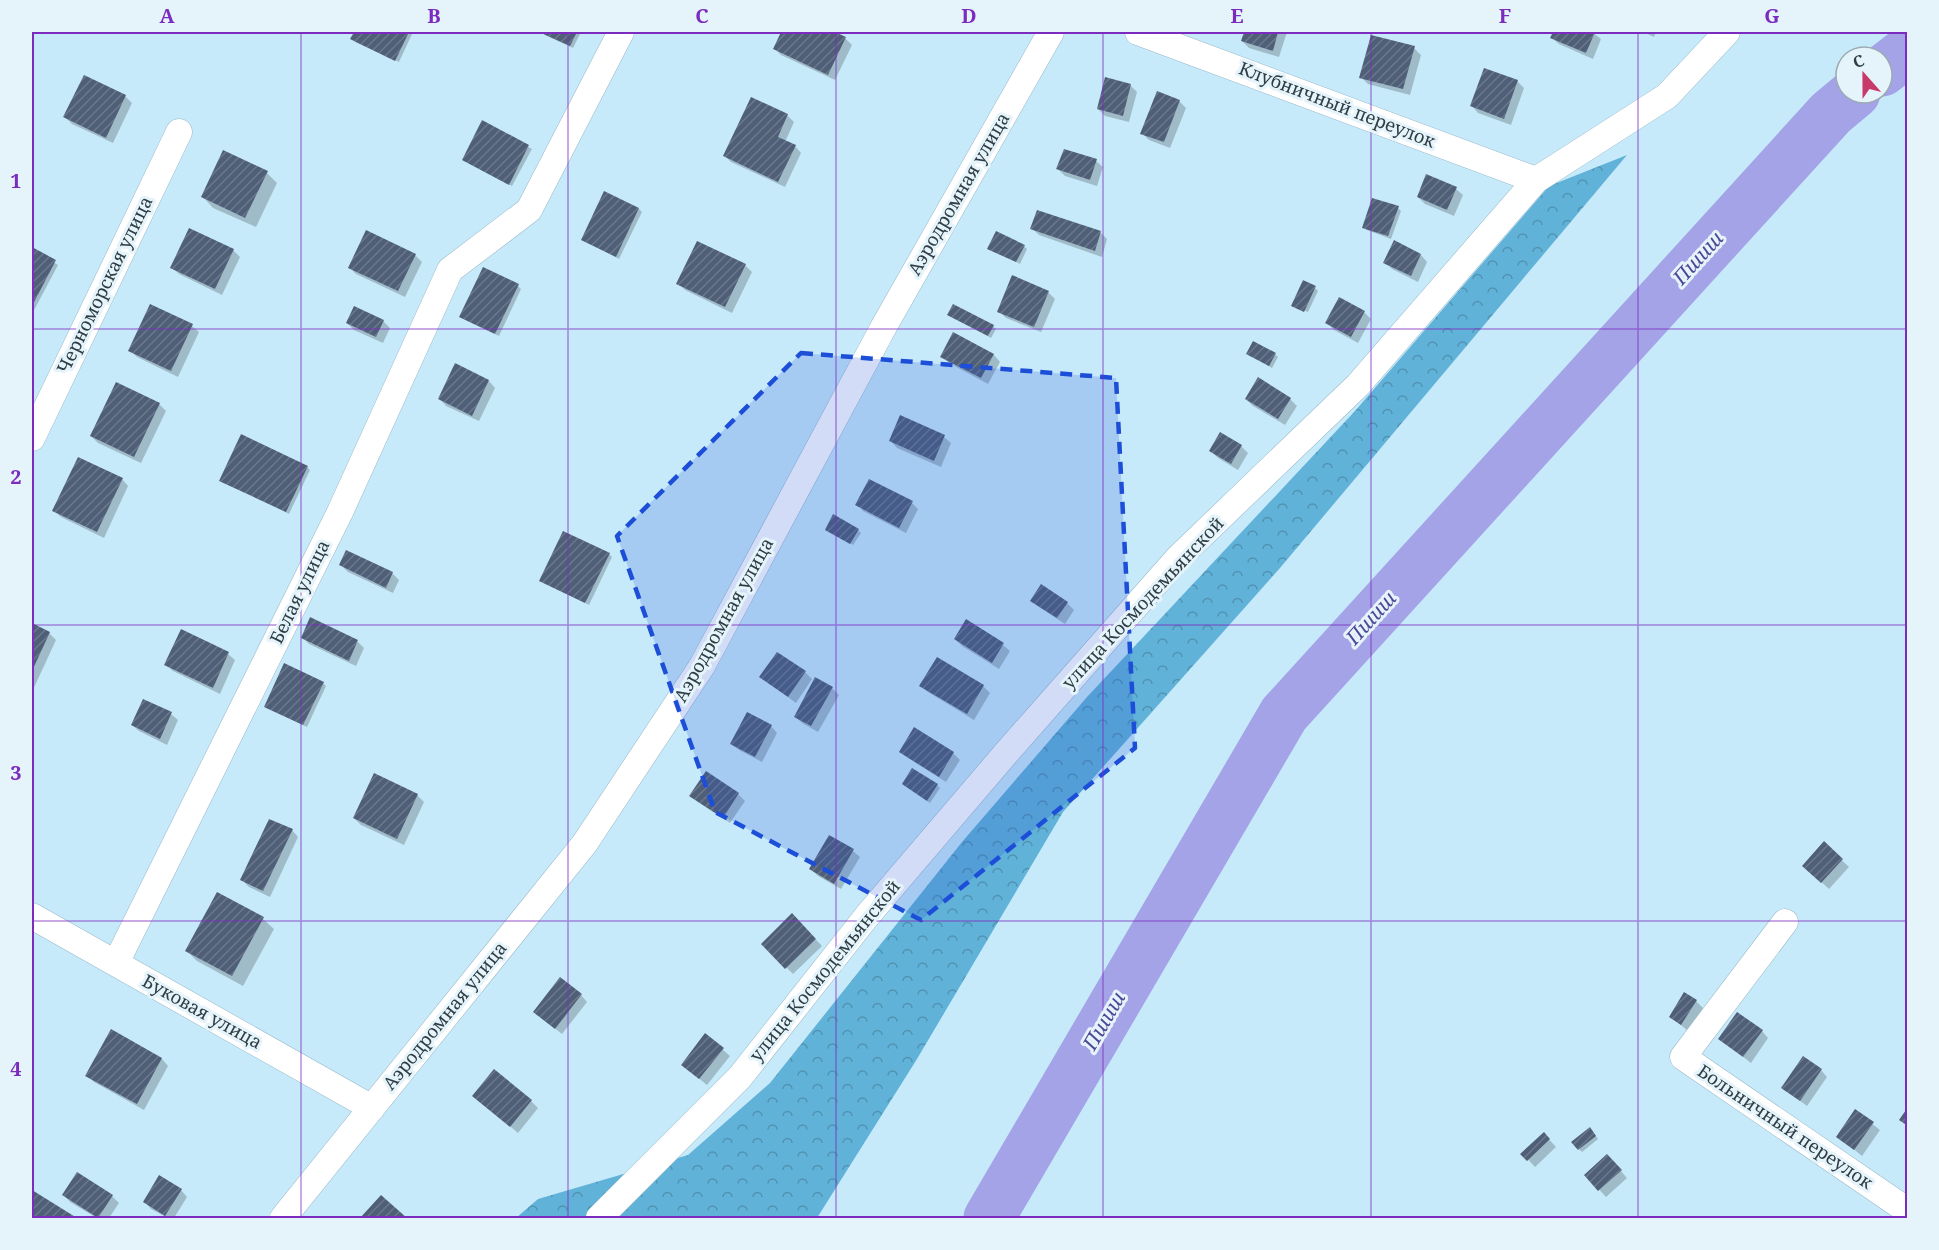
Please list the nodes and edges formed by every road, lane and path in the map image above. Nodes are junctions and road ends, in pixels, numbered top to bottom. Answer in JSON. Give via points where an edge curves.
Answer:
{"nodes":[{"id":1,"x":621,"y":32,"type":"edge"},
{"id":2,"x":1051,"y":32,"type":"edge"},
{"id":3,"x":1138,"y":32,"type":"edge"},
{"id":4,"x":1727,"y":32,"type":"edge"},
{"id":5,"x":179,"y":132,"type":"dead end"},
{"id":6,"x":1536,"y":180,"type":"junction"},
{"id":7,"x":32,"y":438,"type":"edge"},
{"id":8,"x":32,"y":916,"type":"edge"},
{"id":9,"x":1785,"y":922,"type":"dead end"},
{"id":10,"x":116,"y":963,"type":"junction"},
{"id":11,"x":372,"y":1108,"type":"junction"},
{"id":12,"x":1908,"y":1211,"type":"edge"},
{"id":13,"x":283,"y":1218,"type":"edge"},
{"id":14,"x":599,"y":1218,"type":"edge"}],
"edges":[{"from":1,"to":10,"type":"street","name":"Белая улица","via":[[529,210],[450,270],[340,512]]},
{"from":2,"to":11,"type":"street","name":"Аэродромная улица","via":[[883,328],[702,666],[585,843]]},
{"from":3,"to":6,"type":"street","name":"Клубничный переулок"},
{"from":4,"to":6,"type":"street","name":"улица Космодемьянской","via":[[1667,96]]},
{"from":5,"to":7,"type":"street","name":"Черноморская улица"},
{"from":6,"to":14,"type":"street","name":"улица Космодемьянской","via":[[1358,385],[1178,558],[867,916],[740,1077]]},
{"from":8,"to":10,"type":"street","name":"Буковая улица"},
{"from":9,"to":12,"type":"street","name":"Больничный переулок","via":[[1683,1057]]},
{"from":10,"to":11,"type":"street","name":"Буковая улица"},
{"from":11,"to":13,"type":"street","name":"Аэродромная улица"}]}
